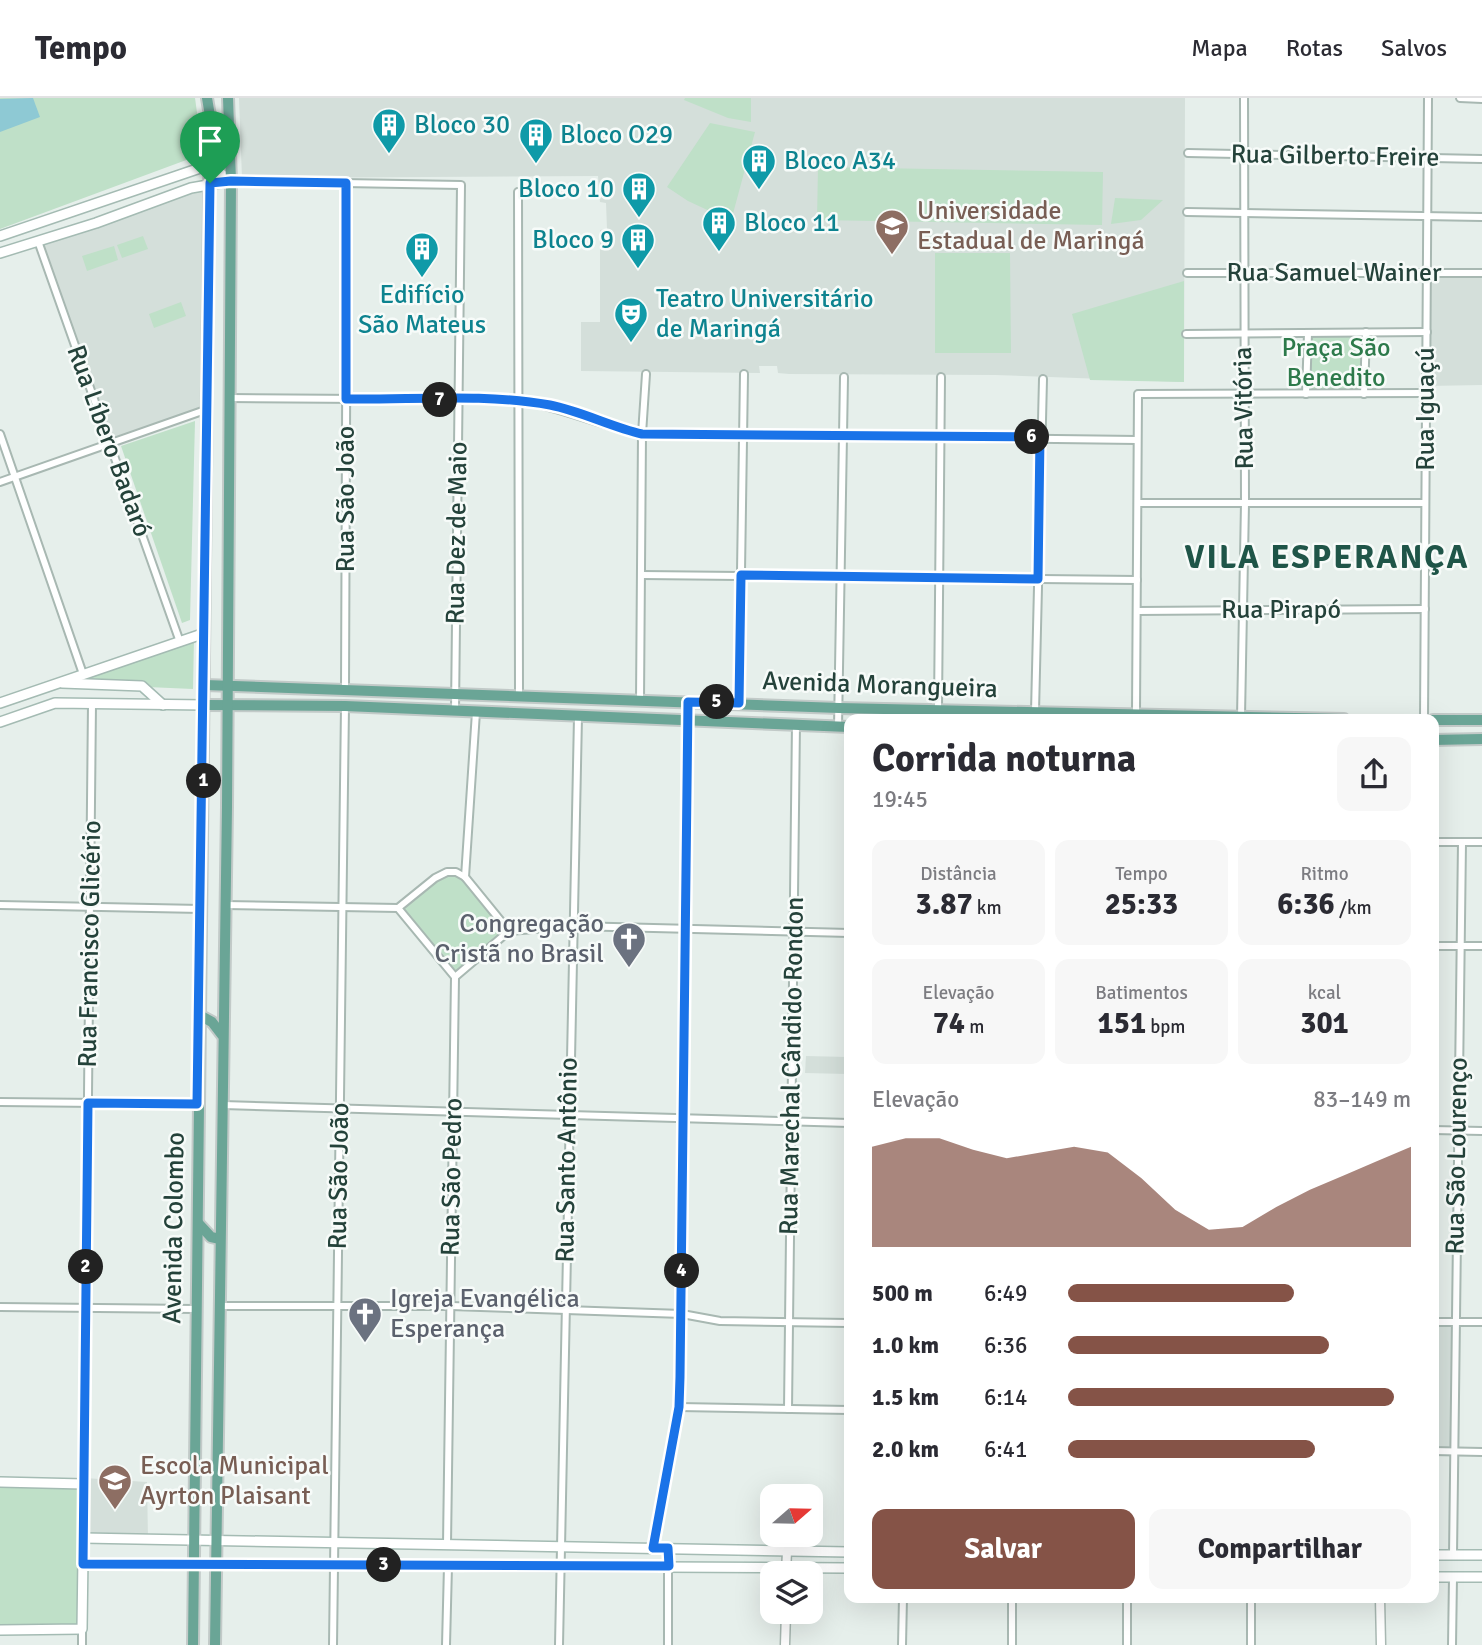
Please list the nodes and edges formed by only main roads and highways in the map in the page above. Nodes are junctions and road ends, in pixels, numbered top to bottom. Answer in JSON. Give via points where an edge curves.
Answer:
{"nodes":[{"id":1,"x":207,"y":98,"type":"edge"},
{"id":2,"x":228,"y":98,"type":"edge"},
{"id":3,"x":209,"y":165,"type":"junction"},
{"id":4,"x":231,"y":181,"type":"junction"},
{"id":5,"x":210,"y":183,"type":"junction"},
{"id":6,"x":108,"y":200,"type":"junction"},
{"id":7,"x":96,"y":223,"type":"junction"},
{"id":8,"x":0,"y":236,"type":"edge"},
{"id":9,"x":0,"y":253,"type":"edge"},
{"id":10,"x":209,"y":346,"type":"junction"},
{"id":11,"x":230,"y":346,"type":"junction"},
{"id":12,"x":208,"y":361,"type":"junction"},
{"id":13,"x":229,"y":362,"type":"junction"},
{"id":14,"x":206,"y":558,"type":"junction"},
{"id":15,"x":228,"y":559,"type":"junction"},
{"id":16,"x":228,"y":626,"type":"junction"},
{"id":17,"x":205,"y":633,"type":"junction"},
{"id":18,"x":57,"y":683,"type":"junction"},
{"id":19,"x":205,"y":685,"type":"junction"},
{"id":20,"x":227,"y":686,"type":"junction"},
{"id":21,"x":0,"y":703,"type":"edge"},
{"id":22,"x":205,"y":705,"type":"junction"},
{"id":23,"x":227,"y":705,"type":"junction"},
{"id":24,"x":165,"y":706,"type":"junction"},
{"id":25,"x":904,"y":714,"type":"edge"},
{"id":26,"x":1136,"y":714,"type":"edge"},
{"id":27,"x":1439,"y":720,"type":"edge"},
{"id":28,"x":1482,"y":721,"type":"edge"},
{"id":29,"x":0,"y":722,"type":"edge"},
{"id":30,"x":843,"y":727,"type":"edge"},
{"id":31,"x":1482,"y":738,"type":"edge"},
{"id":32,"x":1439,"y":740,"type":"edge"},
{"id":33,"x":204,"y":807,"type":"junction"},
{"id":34,"x":227,"y":807,"type":"junction"},
{"id":35,"x":201,"y":1016,"type":"junction"},
{"id":36,"x":222,"y":1035,"type":"junction"},
{"id":37,"x":198,"y":1223,"type":"junction"},
{"id":38,"x":220,"y":1239,"type":"junction"},
{"id":39,"x":0,"y":1482,"type":"edge"},
{"id":40,"x":83,"y":1538,"type":"junction"},
{"id":41,"x":194,"y":1540,"type":"junction"},
{"id":42,"x":217,"y":1541,"type":"junction"},
{"id":43,"x":844,"y":1552,"type":"edge"},
{"id":44,"x":1439,"y":1555,"type":"edge"},
{"id":45,"x":1482,"y":1555,"type":"edge"},
{"id":46,"x":83,"y":1564,"type":"junction"},
{"id":47,"x":215,"y":1565,"type":"junction"},
{"id":48,"x":194,"y":1566,"type":"junction"},
{"id":49,"x":844,"y":1568,"type":"edge"},
{"id":50,"x":760,"y":1569,"type":"edge"},
{"id":51,"x":823,"y":1569,"type":"edge"},
{"id":52,"x":1439,"y":1577,"type":"edge"},
{"id":53,"x":1482,"y":1577,"type":"edge"},
{"id":54,"x":0,"y":1630,"type":"edge"},
{"id":55,"x":193,"y":1645,"type":"edge"},
{"id":56,"x":215,"y":1645,"type":"edge"}],
"edges":[{"from":1,"to":3,"type":"main road","name":"Avenida Colombo"},
{"from":2,"to":4,"type":"main road","name":"Avenida Colombo"},
{"from":3,"to":4,"type":"main road"},
{"from":3,"to":5,"type":"main road","name":"Avenida Colombo"},
{"from":3,"to":6,"type":"main road"},
{"from":4,"to":5,"type":"main road"},
{"from":4,"to":11,"type":"main road","name":"Avenida Colombo"},
{"from":5,"to":7,"type":"main road"},
{"from":5,"to":10,"type":"main road","name":"Avenida Colombo"},
{"from":6,"to":7,"type":"main road"},
{"from":6,"to":8,"type":"main road"},
{"from":7,"to":9,"type":"main road"},
{"from":10,"to":11,"type":"main road"},
{"from":10,"to":12,"type":"main road","name":"Avenida Colombo"},
{"from":11,"to":13,"type":"main road","name":"Avenida Colombo"},
{"from":12,"to":13,"type":"main road"},
{"from":12,"to":14,"type":"main road","name":"Avenida Colombo"},
{"from":13,"to":15,"type":"main road","name":"Avenida Colombo"},
{"from":14,"to":15,"type":"main road"},
{"from":14,"to":17,"type":"main road","name":"Avenida Colombo"},
{"from":15,"to":16,"type":"main road","name":"Avenida Colombo"},
{"from":16,"to":17,"type":"main road"},
{"from":16,"to":20,"type":"main road","name":"Avenida Colombo"},
{"from":17,"to":18,"type":"main road"},
{"from":17,"to":19,"type":"main road","name":"Avenida Colombo"},
{"from":18,"to":21,"type":"main road"},
{"from":18,"to":24,"type":"main road","via":[[142,687]]},
{"from":19,"to":20,"type":"main road","name":"Avenida Morangueira"},
{"from":19,"to":22,"type":"main road","name":"Avenida Colombo"},
{"from":20,"to":23,"type":"main road","name":"Avenida Colombo"},
{"from":20,"to":25,"type":"main road","name":"Avenida Morangueira","via":[[739,703]]},
{"from":22,"to":23,"type":"main road","name":"Avenida Morangueira"},
{"from":22,"to":24,"type":"main road"},
{"from":22,"to":33,"type":"main road","name":"Avenida Colombo"},
{"from":23,"to":30,"type":"main road","name":"Avenida Morangueira"},
{"from":23,"to":34,"type":"main road","name":"Avenida Colombo"},
{"from":24,"to":29,"type":"main road","via":[[55,703]]},
{"from":25,"to":26,"type":"main road","name":"Avenida Morangueira","via":[[938,709]]},
{"from":27,"to":28,"type":"main road"},
{"from":28,"to":31,"type":"main road"},
{"from":31,"to":32,"type":"main road"},
{"from":33,"to":34,"type":"main road"},
{"from":33,"to":35,"type":"main road","name":"Avenida Colombo"},
{"from":34,"to":36,"type":"main road","name":"Avenida Colombo"},
{"from":35,"to":36,"type":"main road"},
{"from":35,"to":37,"type":"main road","name":"Avenida Colombo"},
{"from":36,"to":38,"type":"main road","name":"Avenida Colombo"},
{"from":37,"to":38,"type":"main road","via":[[211,1237]]},
{"from":37,"to":41,"type":"main road","name":"Avenida Colombo"},
{"from":38,"to":42,"type":"main road","name":"Avenida Colombo"},
{"from":39,"to":40,"type":"main road","name":"Rua Francisco Glicério","via":[[83,1484]]},
{"from":40,"to":41,"type":"main road"},
{"from":40,"to":46,"type":"main road","name":"Rua Francisco Glicério"},
{"from":41,"to":42,"type":"main road"},
{"from":41,"to":48,"type":"main road","name":"Avenida Colombo"},
{"from":42,"to":43,"type":"main road"},
{"from":42,"to":47,"type":"main road","name":"Avenida Colombo"},
{"from":44,"to":45,"type":"main road"},
{"from":46,"to":48,"type":"main road"},
{"from":46,"to":54,"type":"main road","name":"Rua Francisco Glicério","via":[[82,1629]]},
{"from":47,"to":48,"type":"main road"},
{"from":47,"to":50,"type":"main road"},
{"from":47,"to":56,"type":"main road","name":"Avenida Colombo"},
{"from":48,"to":55,"type":"main road","name":"Avenida Colombo"},
{"from":49,"to":51,"type":"main road"},
{"from":52,"to":53,"type":"main road"}]}
